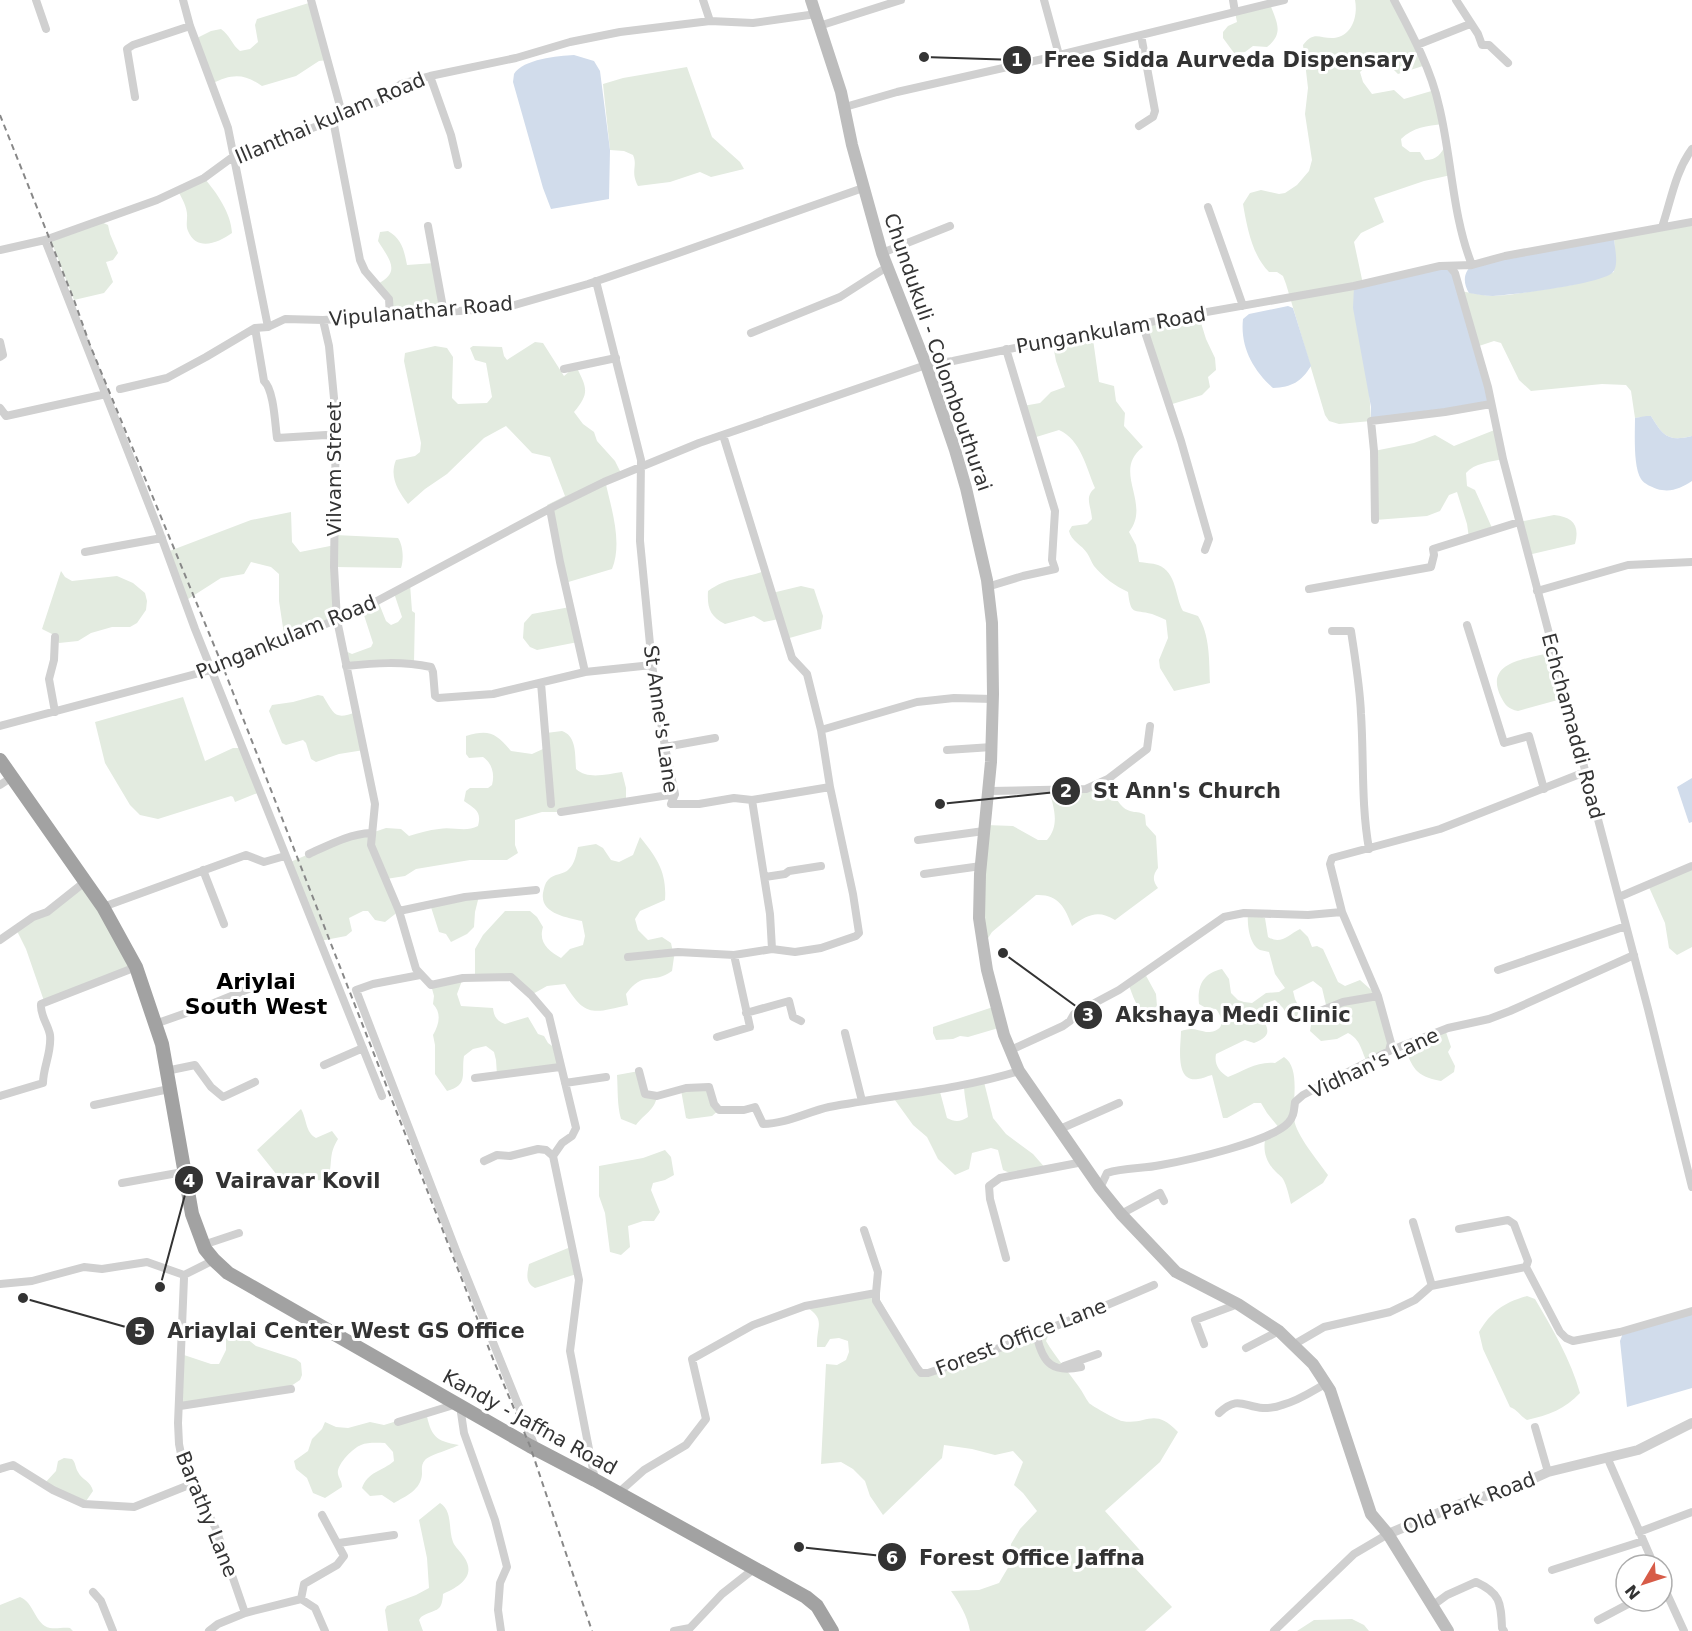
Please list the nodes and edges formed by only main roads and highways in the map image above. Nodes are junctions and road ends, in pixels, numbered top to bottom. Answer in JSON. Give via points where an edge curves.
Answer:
{"nodes":[{"id":1,"x":811,"y":0,"type":"edge"},
{"id":2,"x":0,"y":760,"type":"edge"},
{"id":3,"x":6,"y":781,"type":"edge"},
{"id":4,"x":832,"y":1631,"type":"edge"},
{"id":5,"x":1448,"y":1631,"type":"edge"}],
"edges":[{"from":1,"to":5,"type":"main road","name":"Chundukuli - Colombouthurai","via":[[845,107],[882,253],[926,365],[966,488],[987,587],[992,623],[992,747],[979,918],[987,970],[1004,1035],[1019,1071],[1121,1214],[1176,1272],[1238,1304],[1279,1331],[1313,1364],[1330,1390],[1371,1514],[1388,1534]]},
{"from":2,"to":3,"type":"highway","name":"Kandy - Jaffna Road"},
{"from":3,"to":4,"type":"highway","name":"Kandy - Jaffna Road","via":[[86,880],[136,967],[162,1044],[192,1214],[203,1245],[214,1260],[228,1273],[536,1449],[806,1598],[817,1606]]}]}
